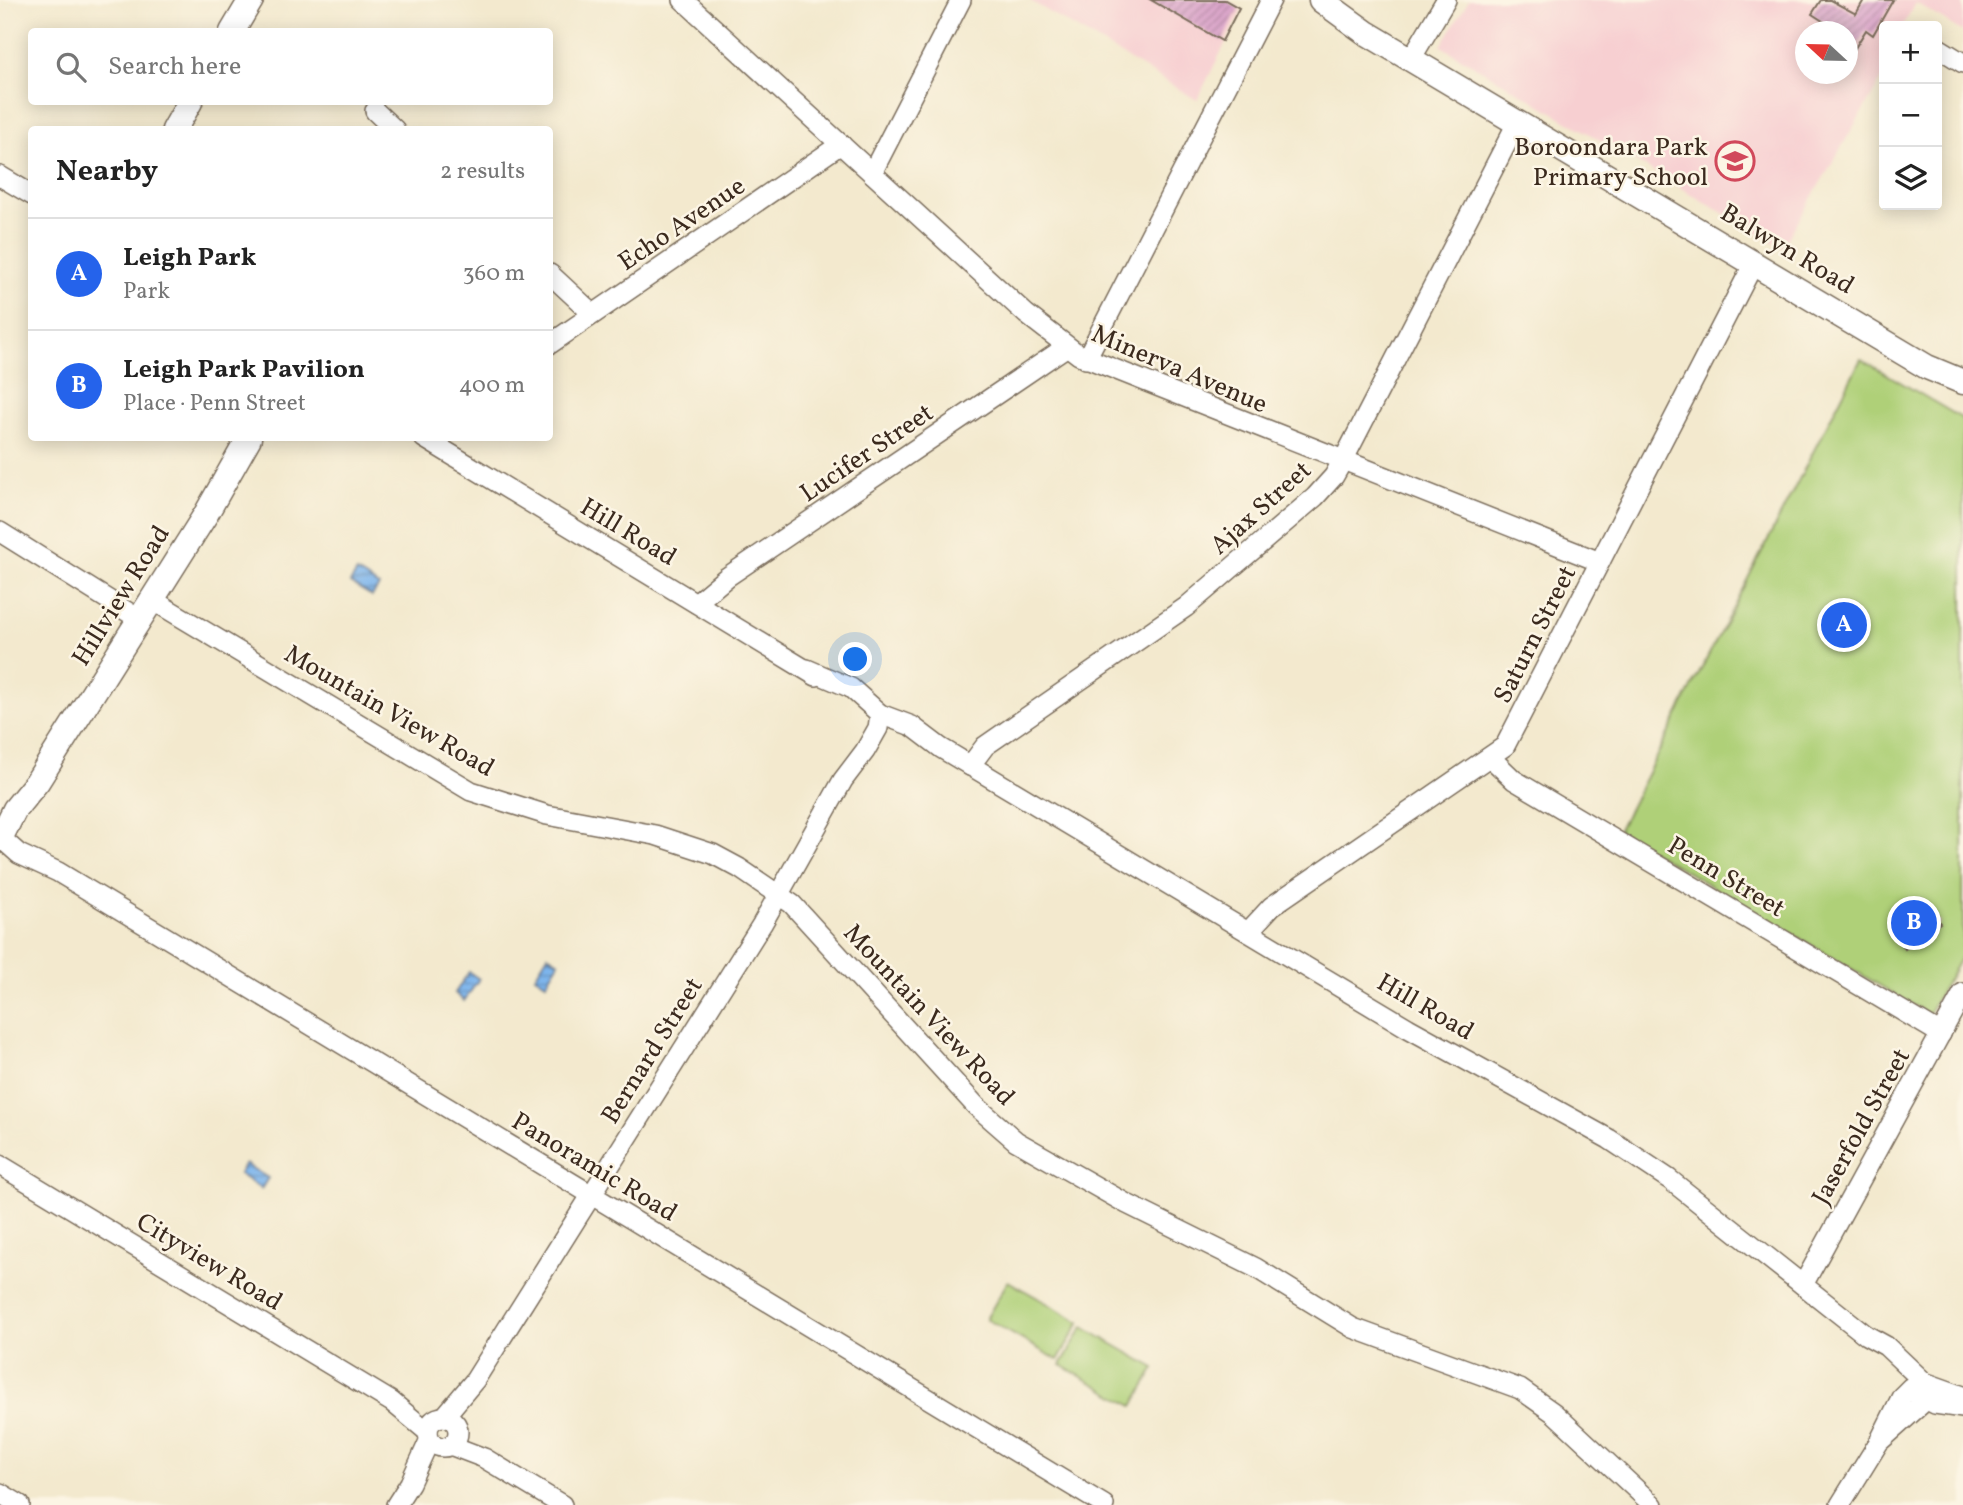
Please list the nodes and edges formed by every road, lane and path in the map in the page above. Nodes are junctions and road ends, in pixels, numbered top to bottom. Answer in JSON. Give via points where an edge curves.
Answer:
{"nodes":[{"id":1,"x":251,"y":0,"type":"edge"},
{"id":2,"x":683,"y":0,"type":"edge"},
{"id":3,"x":961,"y":0,"type":"edge"},
{"id":4,"x":1271,"y":0,"type":"edge"},
{"id":5,"x":1300,"y":0,"type":"edge"},
{"id":6,"x":1321,"y":0,"type":"edge"},
{"id":7,"x":1446,"y":0,"type":"edge"},
{"id":8,"x":234,"y":28,"type":"edge"},
{"id":9,"x":1365,"y":32,"type":"junction"},
{"id":10,"x":1942,"y":50,"type":"edge"},
{"id":11,"x":1411,"y":59,"type":"junction"},
{"id":12,"x":1963,"y":63,"type":"edge"},
{"id":13,"x":188,"y":105,"type":"edge"},
{"id":14,"x":375,"y":111,"type":"dead end"},
{"id":15,"x":1517,"y":123,"type":"junction"},
{"id":16,"x":176,"y":126,"type":"edge"},
{"id":17,"x":391,"y":126,"type":"edge"},
{"id":18,"x":841,"y":144,"type":"junction"},
{"id":19,"x":872,"y":173,"type":"junction"},
{"id":20,"x":0,"y":177,"type":"edge"},
{"id":21,"x":28,"y":193,"type":"edge"},
{"id":22,"x":1754,"y":263,"type":"junction"},
{"id":23,"x":553,"y":277,"type":"edge"},
{"id":24,"x":593,"y":314,"type":"junction"},
{"id":25,"x":553,"y":342,"type":"edge"},
{"id":26,"x":1066,"y":347,"type":"junction"},
{"id":27,"x":1086,"y":359,"type":"junction"},
{"id":28,"x":1927,"y":366,"type":"junction"},
{"id":29,"x":1963,"y":382,"type":"edge"},
{"id":30,"x":1963,"y":400,"type":"edge"},
{"id":31,"x":247,"y":441,"type":"edge"},
{"id":32,"x":429,"y":441,"type":"edge"},
{"id":33,"x":1342,"y":462,"type":"junction"},
{"id":34,"x":0,"y":532,"type":"edge"},
{"id":35,"x":1600,"y":562,"type":"junction"},
{"id":36,"x":696,"y":603,"type":"junction"},
{"id":37,"x":145,"y":609,"type":"junction"},
{"id":38,"x":876,"y":721,"type":"junction"},
{"id":39,"x":1491,"y":758,"type":"junction"},
{"id":40,"x":970,"y":765,"type":"junction"},
{"id":41,"x":5,"y":844,"type":"edge"},
{"id":42,"x":779,"y":894,"type":"junction"},
{"id":43,"x":1248,"y":932,"type":"junction"},
{"id":44,"x":1963,"y":993,"type":"edge"},
{"id":45,"x":1941,"y":1034,"type":"junction"},
{"id":46,"x":0,"y":1165,"type":"edge"},
{"id":47,"x":592,"y":1195,"type":"junction"},
{"id":48,"x":1803,"y":1284,"type":"junction"},
{"id":49,"x":1920,"y":1390,"type":"junction"},
{"id":50,"x":1963,"y":1396,"type":"edge"},
{"id":51,"x":1963,"y":1408,"type":"edge"},
{"id":52,"x":443,"y":1432,"type":"junction"},
{"id":53,"x":0,"y":1493,"type":"edge"},
{"id":54,"x":20,"y":1505,"type":"edge"},
{"id":55,"x":396,"y":1505,"type":"edge"},
{"id":56,"x":562,"y":1505,"type":"edge"},
{"id":57,"x":1104,"y":1505,"type":"edge"},
{"id":58,"x":1653,"y":1505,"type":"edge"},
{"id":59,"x":1840,"y":1505,"type":"edge"}],
"edges":[{"from":1,"to":8,"type":"street"},
{"from":2,"to":18,"type":"street","name":"Minerva Avenue"},
{"from":3,"to":19,"type":"street"},
{"from":4,"to":27,"type":"street"},
{"from":5,"to":9,"type":"street","name":"Balwyn Road"},
{"from":6,"to":9,"type":"street","name":"Balwyn Road"},
{"from":7,"to":11,"type":"street"},
{"from":9,"to":11,"type":"street","name":"Balwyn Road"},
{"from":10,"to":12,"type":"street"},
{"from":11,"to":15,"type":"street","name":"Balwyn Road"},
{"from":13,"to":16,"type":"street"},
{"from":14,"to":17,"type":"street"},
{"from":15,"to":22,"type":"street","name":"Balwyn Road"},
{"from":15,"to":33,"type":"street","name":"Ajax Street"},
{"from":18,"to":19,"type":"street","name":"Minerva Avenue"},
{"from":18,"to":24,"type":"street","name":"Echo Avenue"},
{"from":19,"to":26,"type":"street","name":"Minerva Avenue"},
{"from":20,"to":21,"type":"street"},
{"from":22,"to":28,"type":"street","name":"Balwyn Road"},
{"from":22,"to":35,"type":"street","name":"Saturn Street"},
{"from":23,"to":24,"type":"street"},
{"from":24,"to":25,"type":"street","name":"Echo Avenue"},
{"from":26,"to":27,"type":"street","name":"Minerva Avenue"},
{"from":26,"to":36,"type":"street","name":"Lucifer Street","via":[[727,577]]},
{"from":27,"to":33,"type":"street","name":"Minerva Avenue"},
{"from":28,"to":29,"type":"street","name":"Balwyn Road"},
{"from":28,"to":30,"type":"street","name":"Balwyn Road"},
{"from":31,"to":37,"type":"street","name":"Hillview Road"},
{"from":32,"to":36,"type":"street","name":"Hill Road"},
{"from":33,"to":35,"type":"street","name":"Minerva Avenue"},
{"from":33,"to":40,"type":"street","name":"Ajax Street","via":[[1315,497],[1186,607],[985,746]]},
{"from":34,"to":37,"type":"street","name":"Mountain View Road"},
{"from":35,"to":39,"type":"street","name":"Saturn Street","via":[[1505,747]]},
{"from":36,"to":38,"type":"street","name":"Hill Road","via":[[807,669],[851,688]]},
{"from":37,"to":41,"type":"street","name":"Hillview Road","via":[[37,782],[15,808]]},
{"from":37,"to":42,"type":"street","name":"Mountain View Road","via":[[471,791],[547,815],[666,838],[726,861]]},
{"from":38,"to":40,"type":"street","name":"Hill Road","via":[[912,726]]},
{"from":38,"to":42,"type":"street","name":"Bernard Street","via":[[851,755],[843,780]]},
{"from":39,"to":43,"type":"street","name":"Saturn Street","via":[[1272,906]]},
{"from":39,"to":45,"type":"street","name":"Penn Street","via":[[1514,780]]},
{"from":40,"to":43,"type":"street","name":"Hill Road"},
{"from":41,"to":47,"type":"street","name":"Panoramic Road"},
{"from":42,"to":47,"type":"street","name":"Bernard Street"},
{"from":42,"to":58,"type":"street","name":"Mountain View Road","via":[[1005,1133],[1127,1204],[1256,1268],[1353,1328],[1520,1389],[1554,1413]]},
{"from":43,"to":48,"type":"street","name":"Hill Road","via":[[1408,1028],[1609,1139],[1669,1179]]},
{"from":44,"to":45,"type":"street","name":"Jaserfold Street"},
{"from":45,"to":48,"type":"street","name":"Jaserfold Street"},
{"from":46,"to":52,"type":"street","name":"Cityview Road"},
{"from":47,"to":52,"type":"street","name":"Bernard Street"},
{"from":47,"to":57,"type":"street","name":"Panoramic Road"},
{"from":48,"to":49,"type":"street","name":"Hill Road","via":[[1885,1346]]},
{"from":49,"to":50,"type":"street","name":"Hill Road"},
{"from":49,"to":51,"type":"street"},
{"from":49,"to":59,"type":"street","via":[[1879,1442]]},
{"from":52,"to":55,"type":"street","name":"Bernard Street"},
{"from":52,"to":56,"type":"street","name":"Cityview Road"},
{"from":53,"to":54,"type":"street"}]}
